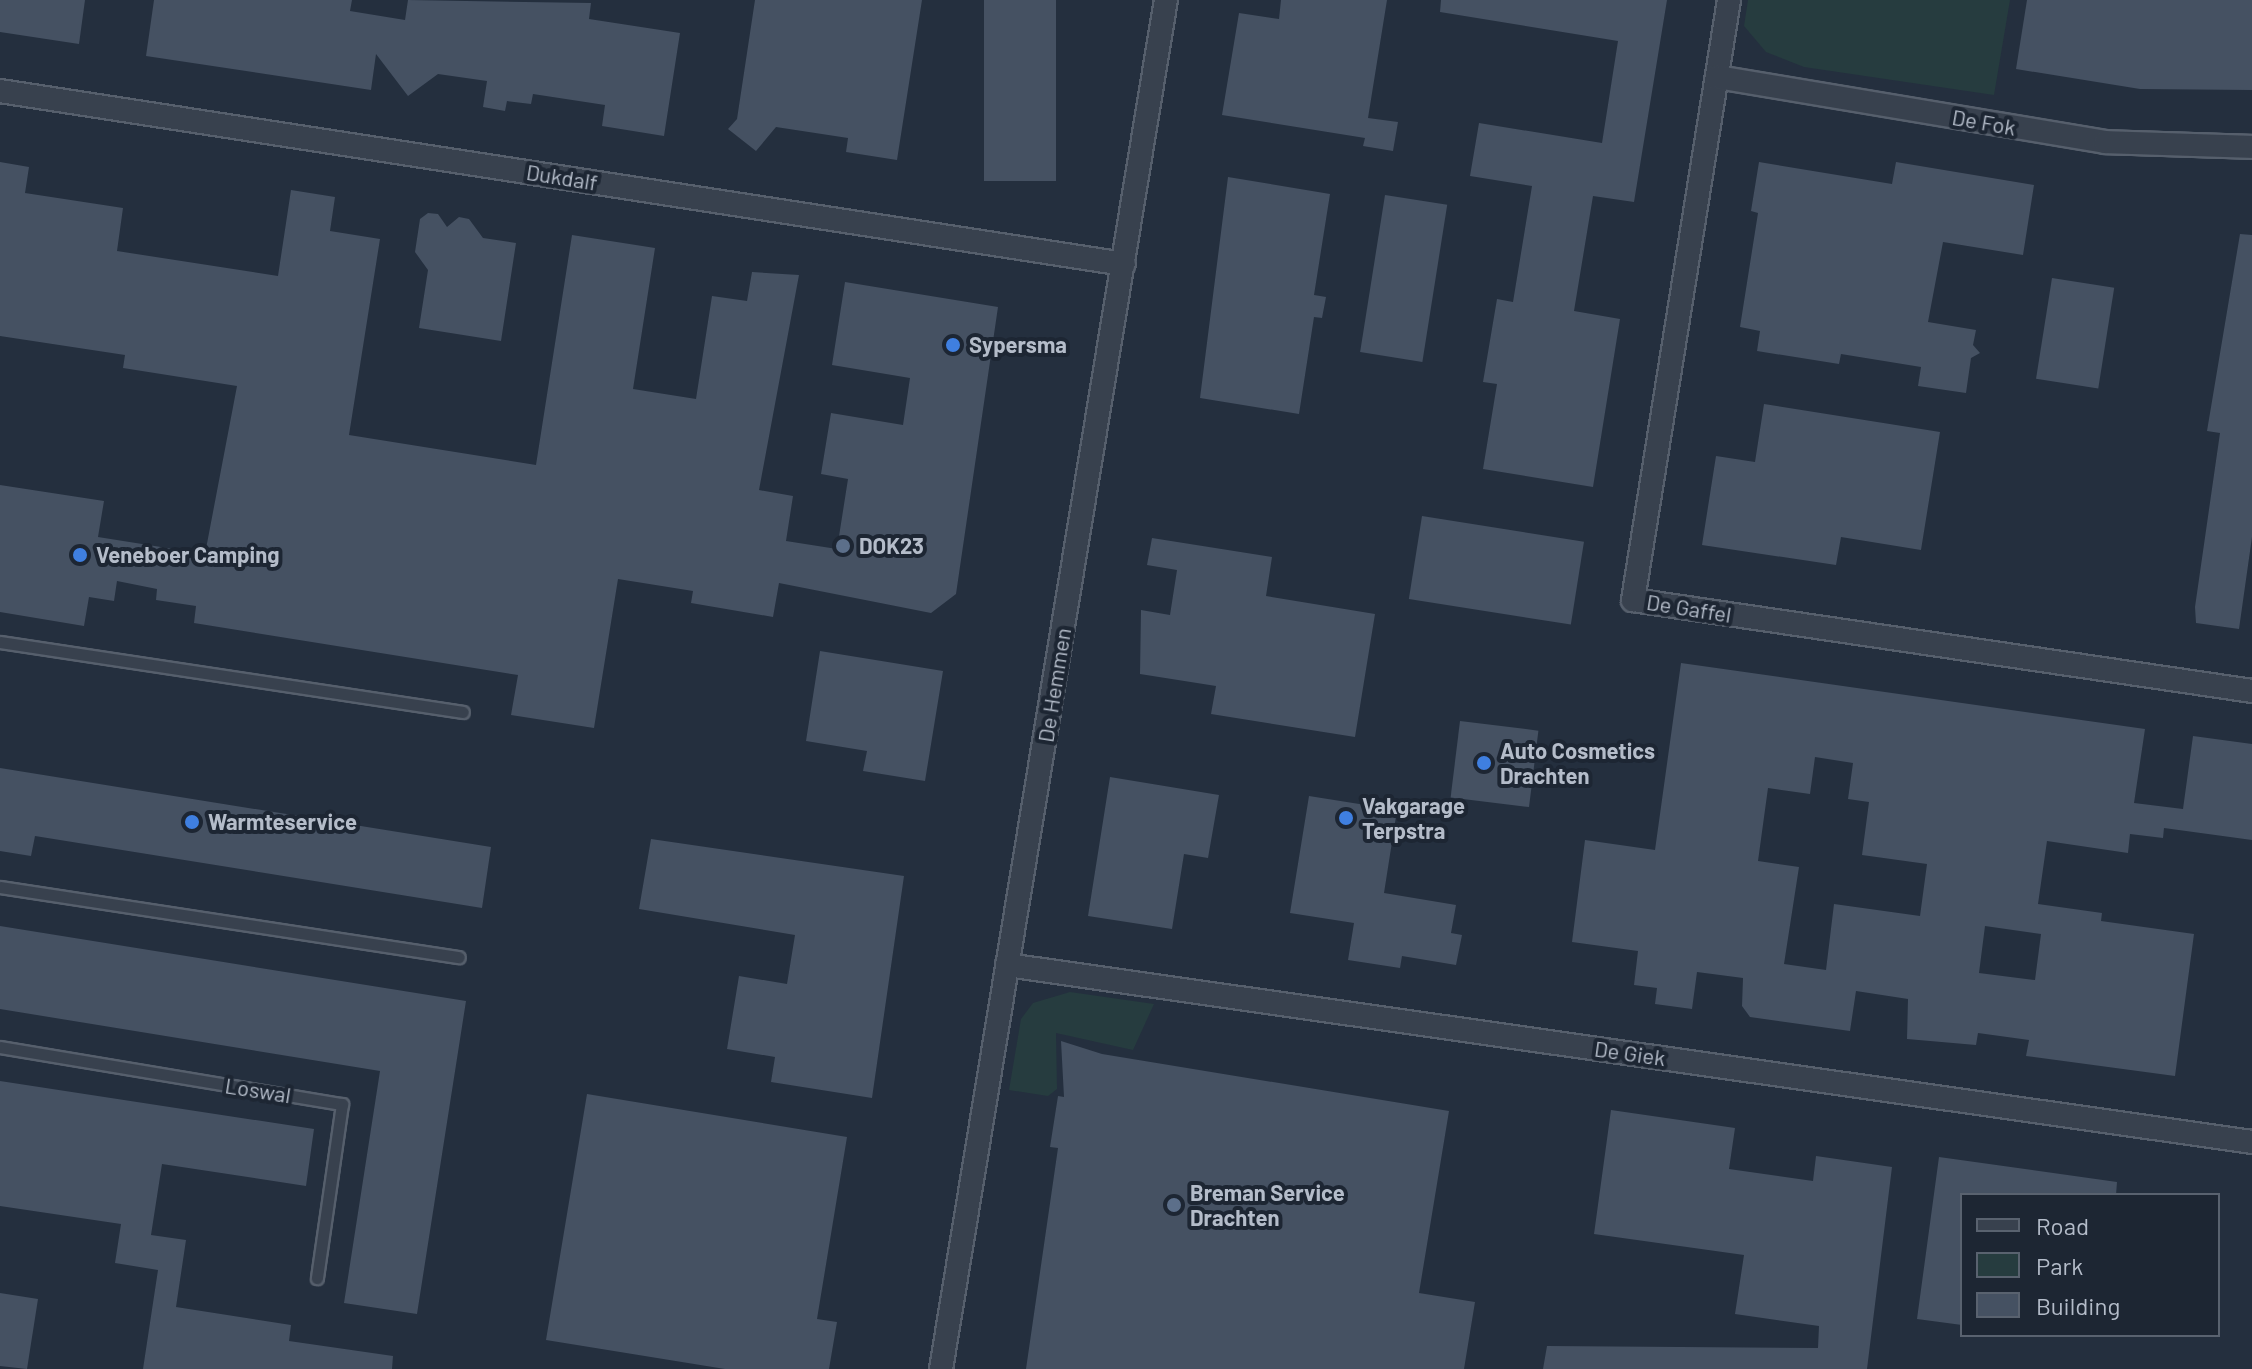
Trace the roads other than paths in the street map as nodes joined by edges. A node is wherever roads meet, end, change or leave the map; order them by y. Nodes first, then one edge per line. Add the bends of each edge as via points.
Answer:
1 (1166, 0) edge
2 (1729, 0) edge
3 (1717, 77) junction
4 (0, 91) edge
5 (2252, 147) edge
6 (1124, 264) junction
7 (0, 642) edge
8 (2252, 691) edge
9 (463, 712) dead end
10 (0, 887) edge
11 (459, 957) dead end
12 (1007, 965) junction
13 (0, 1047) edge
14 (2252, 1142) edge
15 (317, 1278) dead end
16 (941, 1369) edge

1 - 6 street, De Hemmen
2 - 3 street, De Gaffel
3 - 5 street, De Fok via 2105,142
3 - 8 street, De Gaffel via 1633,600
4 - 6 street, Dukdalf
6 - 12 street, De Hemmen
7 - 9 lane
10 - 11 lane
12 - 14 street, De Giek
12 - 16 street, De Hemmen
13 - 15 lane, Loswal via 342,1104

